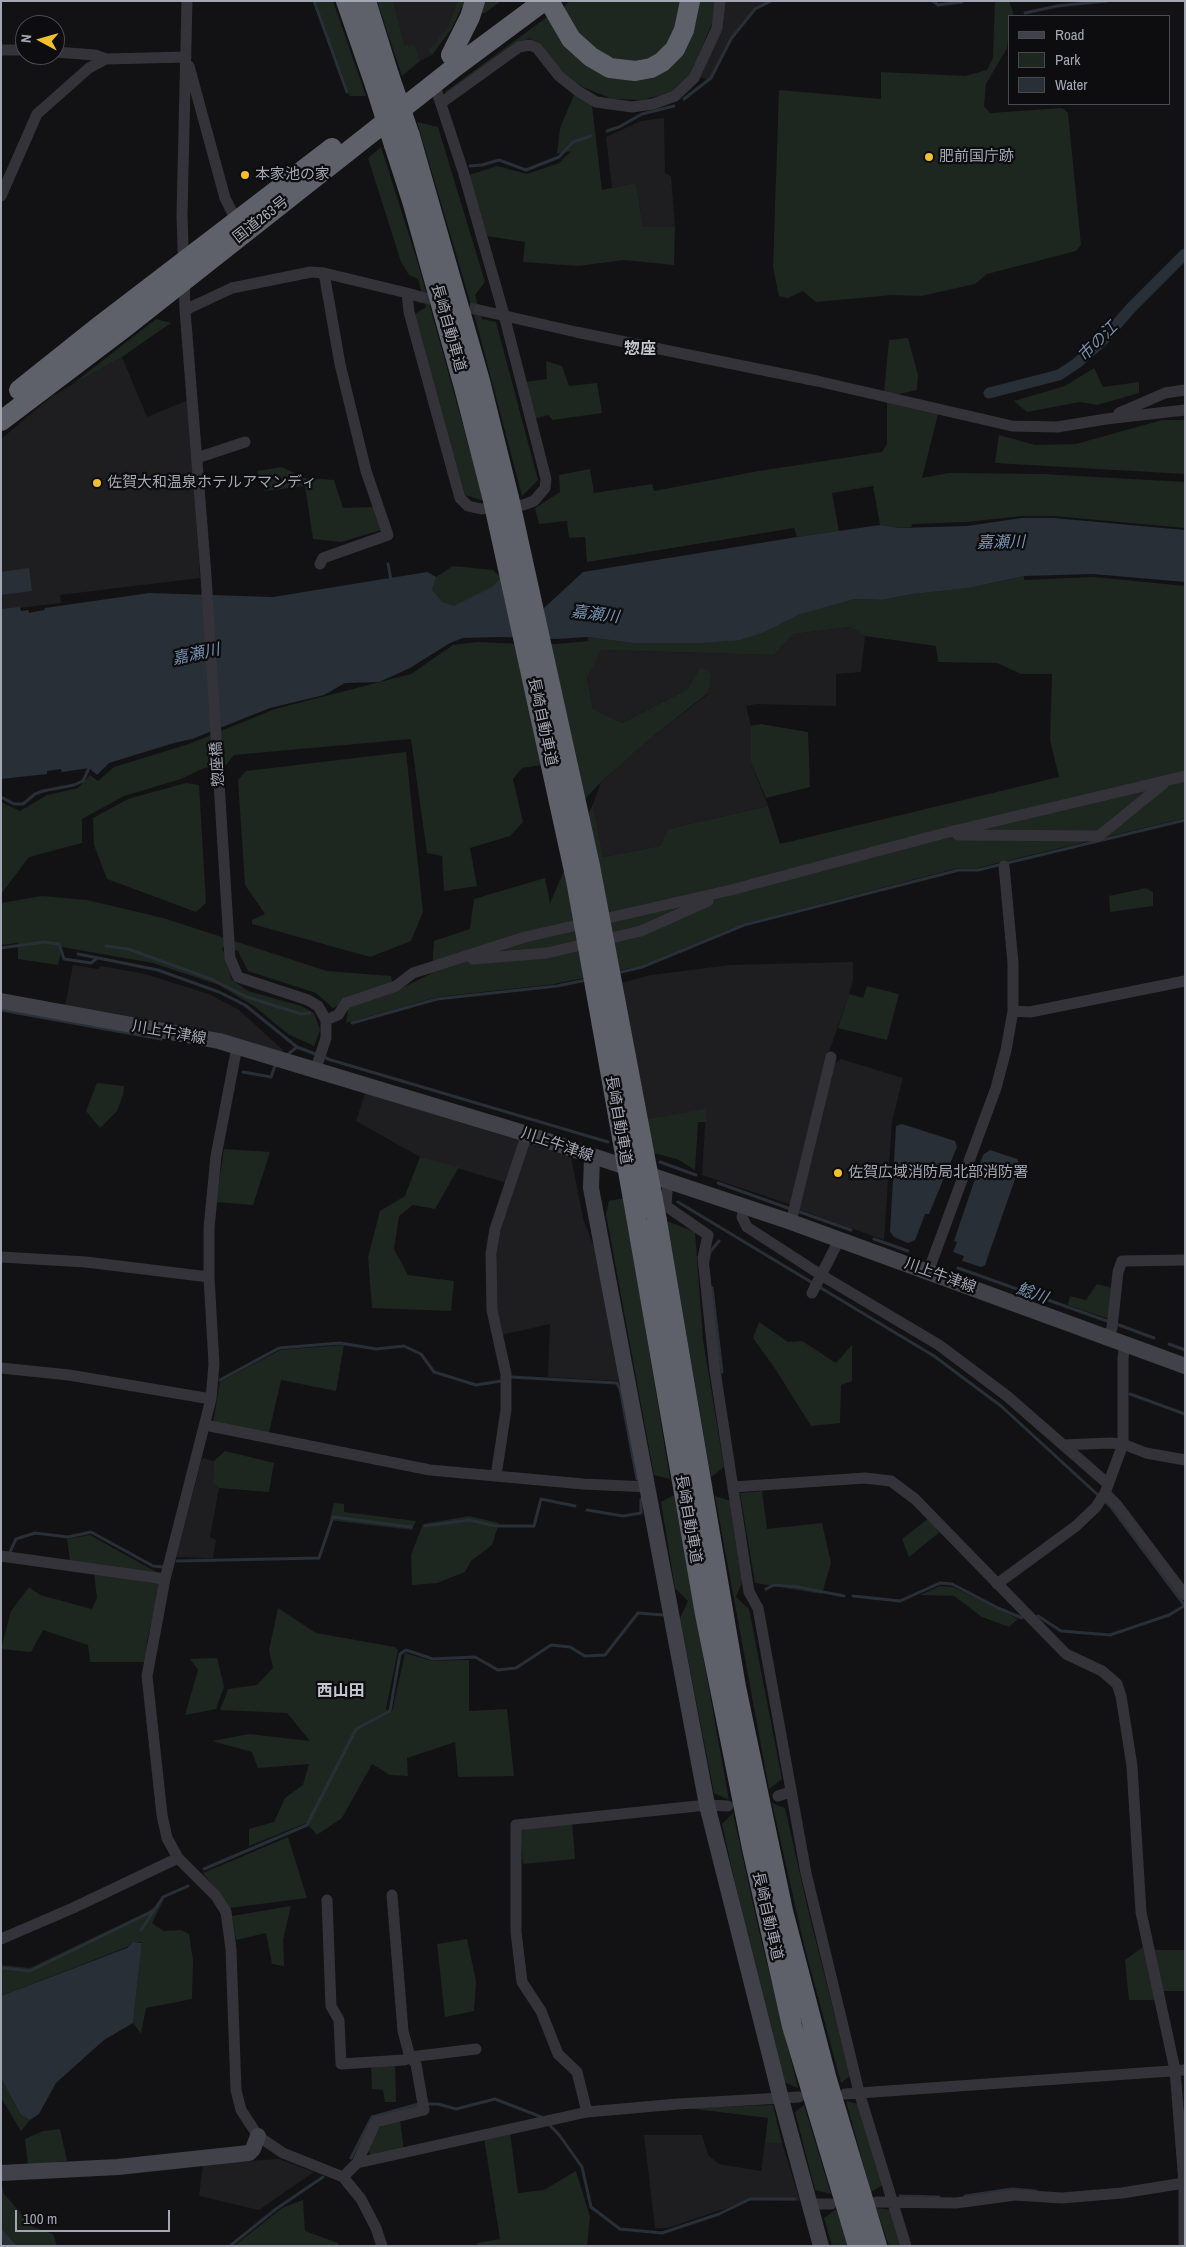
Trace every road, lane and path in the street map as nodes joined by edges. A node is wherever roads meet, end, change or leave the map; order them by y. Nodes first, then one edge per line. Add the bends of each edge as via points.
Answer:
1 (187, 1) edge
2 (346, 1) edge
3 (366, 1) edge
4 (475, 1) edge
5 (523, 1) edge
6 (690, 1) edge
7 (720, 1) edge
8 (550, 6) edge
9 (1, 50) edge
10 (15, 50) edge
11 (65, 53) edge
12 (451, 55) junction
13 (186, 57) junction
14 (106, 59) junction
15 (382, 80) junction
16 (434, 84) junction
17 (441, 103) junction
18 (1, 196) edge
19 (236, 220) junction
20 (185, 260) junction
21 (324, 274) junction
22 (184, 280) junction
23 (407, 292) junction
24 (421, 297) tunnel mouth
25 (185, 310) junction
26 (479, 310) tunnel mouth
27 (504, 315) junction
28 (1185, 390) edge
29 (1, 404) edge
30 (1185, 410) edge
31 (1106, 419) junction
32 (1, 421) edge
33 (245, 442) dead end
34 (197, 458) junction
35 (501, 499) junction
36 (320, 564) dead end
37 (1185, 776) edge
38 (1166, 781) junction
39 (941, 834) junction
40 (1004, 866) dead end
41 (731, 890) junction
42 (454, 960) junction
43 (1185, 982) edge
44 (1, 1001) edge
45 (1013, 1011) junction
46 (326, 1020) junction
47 (237, 1047) junction
48 (832, 1057) dead end
49 (316, 1067) junction
50 (527, 1134) junction
51 (592, 1157) junction
52 (668, 1180) junction
53 (744, 1206) junction
54 (791, 1222) junction
55 (839, 1240) junction
56 (1, 1257) edge
57 (1185, 1260) edge
58 (928, 1272) junction
59 (821, 1274) junction
60 (208, 1277) junction
61 (812, 1292) dead end
62 (1108, 1336) junction
63 (1125, 1343) junction
64 (1185, 1366) edge
65 (1, 1368) edge
66 (211, 1399) junction
67 (205, 1425) junction
68 (1123, 1444) junction
69 (1063, 1445) junction
70 (1185, 1460) edge
71 (496, 1476) junction
72 (648, 1487) junction
73 (733, 1487) junction
74 (1106, 1488) junction
75 (1, 1556) edge
76 (165, 1579) junction
77 (997, 1584) junction
78 (1185, 1595) edge
79 (790, 1792) junction
80 (778, 1796) dead end
81 (707, 1805) junction
82 (728, 1806) dead end
83 (178, 1858) junction
84 (392, 1895) dead end
85 (327, 1900) dead end
86 (1, 1939) edge
87 (476, 2049) dead end
88 (410, 2057) junction
89 (1180, 2070) edge
90 (859, 2092) junction
91 (845, 2094) dead end
92 (798, 2097) dead end
93 (781, 2099) junction
94 (587, 2112) junction
95 (258, 2136) junction
96 (357, 2163) junction
97 (1, 2173) edge
98 (343, 2177) junction
99 (1184, 2179) edge
100 (876, 2202) dead end
101 (893, 2202) junction
102 (810, 2204) junction
103 (831, 2204) dead end
104 (382, 2246) edge
105 (821, 2246) edge
106 (858, 2246) edge
107 (877, 2246) edge
108 (906, 2246) edge
109 (1184, 2246) edge

1 - 13 street, 惣座橋
2 - 15 highway, 長崎自動車道
3 - 15 highway, 長崎自動車道
4 - 12 highway
5 - 12 highway, 国道263号
6 - 8 highway via 684,30 675,49 662,62 635,71 610,68 591,57 571,39
7 - 17 street via 717,28 694,78 674,96 653,104 632,107 596,102 559,76 537,48 530,45 519,47
8 - 16 highway, 国道263号
9 - 10 street
11 - 14 street
12 - 19 highway, 国道263号
13 - 14 street
13 - 19 street via 225,198
13 - 20 street, 惣座橋 via 182,215
14 - 18 street via 89,68 37,114
15 - 35 highway, 長崎自動車道, bridge via 402,140 413,204 461,378
16 - 17 street
16 - 22 highway, 国道263号
17 - 27 street
19 - 20 highway, 国道263号
20 - 22 street, 惣座橋
20 - 29 highway, 国道263号
21 - 23 street
21 - 25 street via 311,272 232,288
21 - 36 street via 340,364 366,471 388,535 323,558
22 - 25 street, 惣座橋
22 - 32 highway, 国道263号
23 - 24 street
23 - 27 street via 409,312 460,498 468,506 481,510 523,505 534,501 545,488 546,479
25 - 34 street, 惣座橋
26 - 27 street
27 - 31 street via 1012,426 1057,428
28 - 31 street via 1165,393
30 - 31 street
33 - 34 street
34 - 46 street, 惣座橋 via 232,964 238,977 308,1000 318,1006
35 - 106 highway, 長崎自動車道, bridge via 576,880 705,1614 752,1848 792,2026
35 - 107 highway, 長崎自動車道, bridge via 590,866 657,1221 736,1687 781,1902 827,2080
37 - 38 street
38 - 39 street
38 - 39 street via 1099,836
39 - 41 street
40 - 45 street via 1013,963
41 - 42 street via 525,937
41 - 42 street via 641,931 547,953
42 - 46 street via 413,973 396,986 346,1003 338,1015
43 - 45 street via 1030,1012
44 - 47 street, 川上牛津線
45 - 58 street via 996,1088
46 - 49 street via 326,1038
47 - 49 street, 川上牛津線
47 - 60 street via 216,1156 208,1228
48 - 54 street
49 - 50 street, 川上牛津線
50 - 51 street, 川上牛津線
50 - 71 street via 495,1229 491,1253 492,1310 506,1383 506,1410
51 - 52 street, 川上牛津線
51 - 72 street via 591,1188
52 - 53 street, 川上牛津線
52 - 73 street via 666,1206 708,1235 703,1258 715,1371
53 - 54 street, 川上牛津線
53 - 59 street via 742,1217 747,1227
54 - 55 street, 川上牛津線
55 - 58 street, 川上牛津線
55 - 59 street
56 - 60 street via 86,1262
57 - 62 street via 1122,1262
58 - 62 street, 川上牛津線
59 - 61 street
59 - 69 street via 939,1345 1007,1396
60 - 66 street via 214,1364
62 - 63 street, 川上牛津線
63 - 64 street, 川上牛津線
63 - 68 street via 1122,1358
65 - 66 street via 69,1375
66 - 67 street
67 - 71 street via 430,1470
67 - 76 street
68 - 69 street
68 - 70 street via 1146,1453
68 - 74 street
69 - 74 street
71 - 72 street
72 - 81 street
73 - 77 street via 865,1478 891,1482 915,1499
73 - 79 street via 749,1592 758,1608
74 - 77 street via 1096,1507 1076,1526
74 - 78 street
75 - 76 street
76 - 83 street via 149,1657 148,1696 162,1815 167,1838
77 - 89 street via 1066,1654 1102,1671 1117,1684 1132,1766 1141,1912
79 - 80 street
79 - 90 street via 806,1873
81 - 82 street
81 - 93 street
81 - 94 street via 516,1825 516,1932 522,1982 541,2011 558,2054 577,2072
83 - 86 street
83 - 95 street via 216,1896 226,1912 231,1949 236,2090 241,2110
84 - 88 street via 404,2030
85 - 88 street via 331,2006 339,2020 341,2064
87 - 88 street
88 - 96 street via 416,2064 423,2105 376,2122
89 - 90 street
89 - 99 street
90 - 91 street
90 - 101 street
92 - 93 street
93 - 94 street
93 - 102 street
94 - 96 street
95 - 97 street via 249,2153 118,2167
95 - 98 street via 283,2152
96 - 98 street
98 - 104 street via 361,2199
99 - 101 street via 1122,2193 1062,2198 1015,2195 956,2203
99 - 109 street
100 - 101 street
101 - 108 street
102 - 103 street
102 - 105 street

